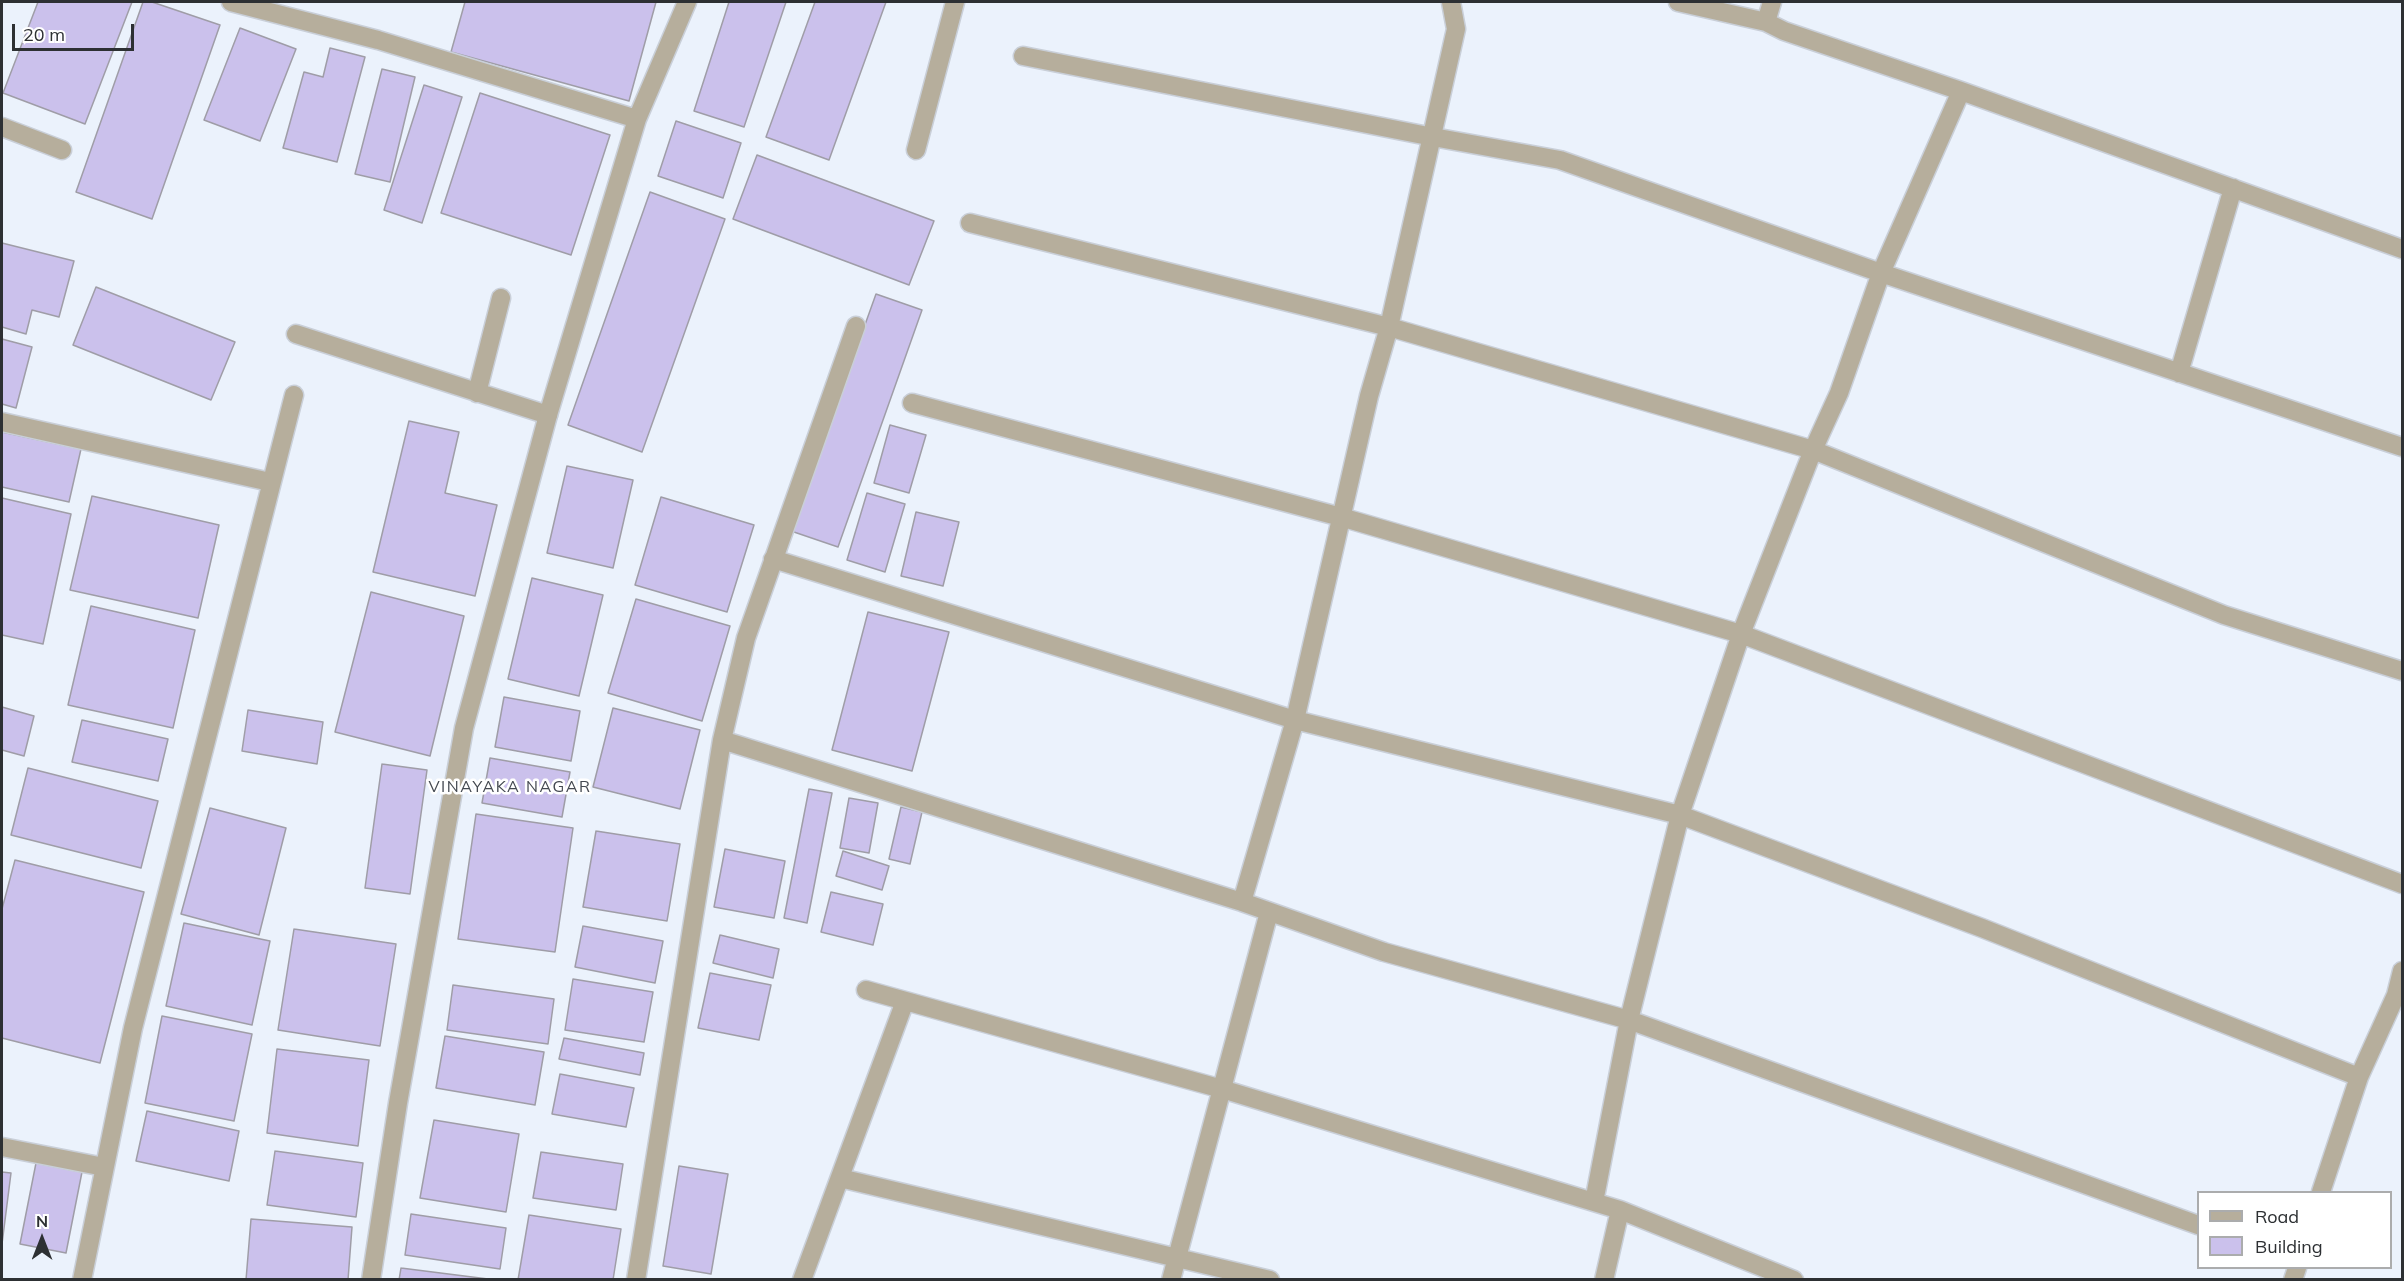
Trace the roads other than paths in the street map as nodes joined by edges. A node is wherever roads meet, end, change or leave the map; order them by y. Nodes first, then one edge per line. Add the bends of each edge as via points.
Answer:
1 (231, 2) edge
2 (687, 2) edge
3 (956, 2) edge
4 (1451, 2) edge
5 (1677, 2) edge
6 (1772, 2) edge
7 (1766, 22) junction
8 (1023, 56) dead end
9 (1961, 91) junction
10 (637, 119) junction
11 (2, 127) edge
12 (1433, 137) junction
13 (62, 150) dead end
14 (916, 150) dead end
15 (2233, 188) junction
16 (970, 223) dead end
17 (2403, 249) edge
18 (1881, 273) junction
19 (501, 298) dead end
20 (856, 326) dead end
21 (1389, 327) junction
22 (296, 334) dead end
23 (2180, 373) junction
24 (477, 393) junction
25 (294, 395) dead end
26 (912, 403) dead end
27 (548, 415) junction
28 (2, 422) edge
29 (2403, 447) edge
30 (1813, 450) junction
31 (270, 482) junction
32 (1341, 517) junction
33 (773, 559) junction
34 (1741, 634) junction
35 (2403, 671) edge
36 (1295, 720) junction
37 (722, 740) junction
38 (1680, 815) junction
39 (2403, 884) edge
40 (1242, 902) junction
41 (1269, 912) junction
42 (2403, 971) edge
43 (866, 990) dead end
44 (2399, 996) edge
45 (905, 1001) junction
46 (1629, 1020) junction
47 (2359, 1077) junction
48 (1222, 1089) junction
49 (2, 1147) edge
50 (105, 1167) junction
51 (840, 1178) junction
52 (2321, 1191) edge
53 (1594, 1202) junction
54 (1620, 1210) junction
55 (2197, 1224) edge
56 (1178, 1257) junction
57 (82, 1280) edge
58 (371, 1280) edge
59 (636, 1280) edge
60 (802, 1280) edge
61 (1171, 1280) edge
62 (1270, 1280) edge
63 (1604, 1280) edge
64 (1794, 1280) edge

1 - 10 street via 378,40
2 - 10 street
3 - 14 street
4 - 12 street via 1456,29
5 - 7 street
6 - 7 street
7 - 9 street
8 - 12 street
9 - 15 street
9 - 18 street
10 - 27 street
11 - 13 street
12 - 18 street via 1560,160
12 - 21 street
15 - 17 street
15 - 23 street
16 - 21 street
18 - 23 street
18 - 30 street via 1839,393
19 - 24 street
20 - 33 street
21 - 30 street
21 - 32 street
22 - 24 street
23 - 29 street
24 - 27 street
25 - 31 street
26 - 32 street
27 - 58 street via 464,728
28 - 31 street
30 - 34 street
30 - 35 street via 2224,615
31 - 50 street via 133,1028
32 - 34 street
32 - 36 street
33 - 36 street
33 - 37 street via 746,639
34 - 38 street
34 - 39 street
36 - 38 street
36 - 40 street
37 - 40 street
37 - 59 street
38 - 46 street
38 - 47 street via 1982,928
40 - 41 street
41 - 46 street via 1384,952
41 - 48 street
42 - 44 street
43 - 45 street
44 - 47 street
45 - 48 street
45 - 51 street
46 - 53 street
46 - 55 street
47 - 52 street
48 - 53 street
48 - 56 street
49 - 50 street
50 - 57 street
51 - 56 street
51 - 60 street
53 - 54 street
54 - 63 street
54 - 64 street
56 - 61 street
56 - 62 street

